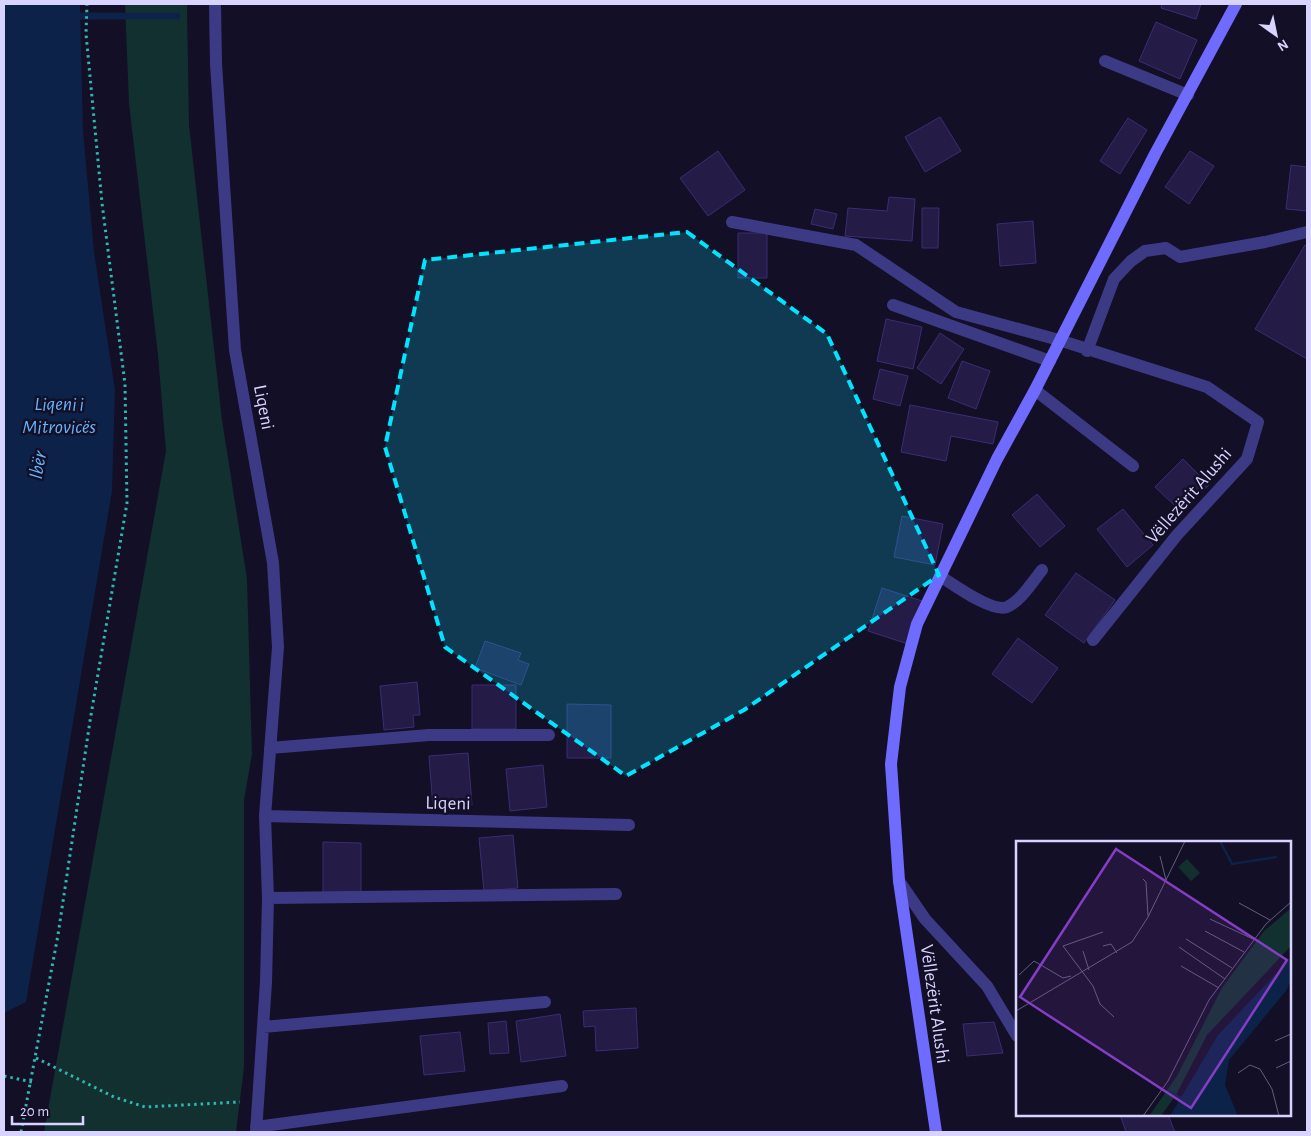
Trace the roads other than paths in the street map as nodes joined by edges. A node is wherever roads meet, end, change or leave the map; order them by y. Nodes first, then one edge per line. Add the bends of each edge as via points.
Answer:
1 (215, 4) edge
2 (1236, 4) edge
3 (1105, 61) dead end
4 (1188, 95) junction
5 (732, 222) dead end
6 (1307, 232) edge
7 (893, 305) dead end
8 (1059, 340) junction
9 (1087, 351) junction
10 (1050, 361) junction
11 (1035, 390) junction
12 (1133, 466) dead end
13 (1042, 570) dead end
14 (940, 576) junction
15 (1093, 640) dead end
16 (549, 735) dead end
17 (270, 748) junction
18 (265, 816) junction
19 (629, 825) dead end
20 (899, 880) junction
21 (616, 894) dead end
22 (268, 898) junction
23 (545, 1002) dead end
24 (263, 1027) junction
25 (1016, 1034) edge
26 (562, 1086) dead end
27 (256, 1130) edge
28 (936, 1132) edge

1 - 17 street, Liqeni via 235,350 273,563 278,647
2 - 4 main road, Vëllezërit Alushi
3 - 4 street
4 - 8 main road, Vëllezërit Alushi
5 - 8 street, Vëllezërit Alushi via 856,245 956,312
6 - 9 street via 1180,256 1166,248 1145,251 1114,279
7 - 10 street
8 - 9 street, Vëllezërit Alushi
8 - 10 main road, Vëllezërit Alushi
9 - 15 street, Vëllezërit Alushi via 1207,386 1258,422 1247,460 1177,535
10 - 11 main road, Vëllezërit Alushi
11 - 12 street
11 - 14 main road, Vëllezërit Alushi via 996,459
13 - 14 street via 1007,607 995,608
14 - 20 main road, Vëllezërit Alushi via 917,624 900,687 891,764
16 - 17 street via 429,735
17 - 18 street, Liqeni
18 - 19 street, Liqeni
18 - 22 street, Liqeni
20 - 25 street, Vëllezërit Alushi via 925,919 987,986
20 - 28 main road, Vëllezërit Alushi
21 - 22 street
22 - 24 street, Liqeni
23 - 24 street
24 - 27 street, Liqeni
26 - 27 street, Liqeni

